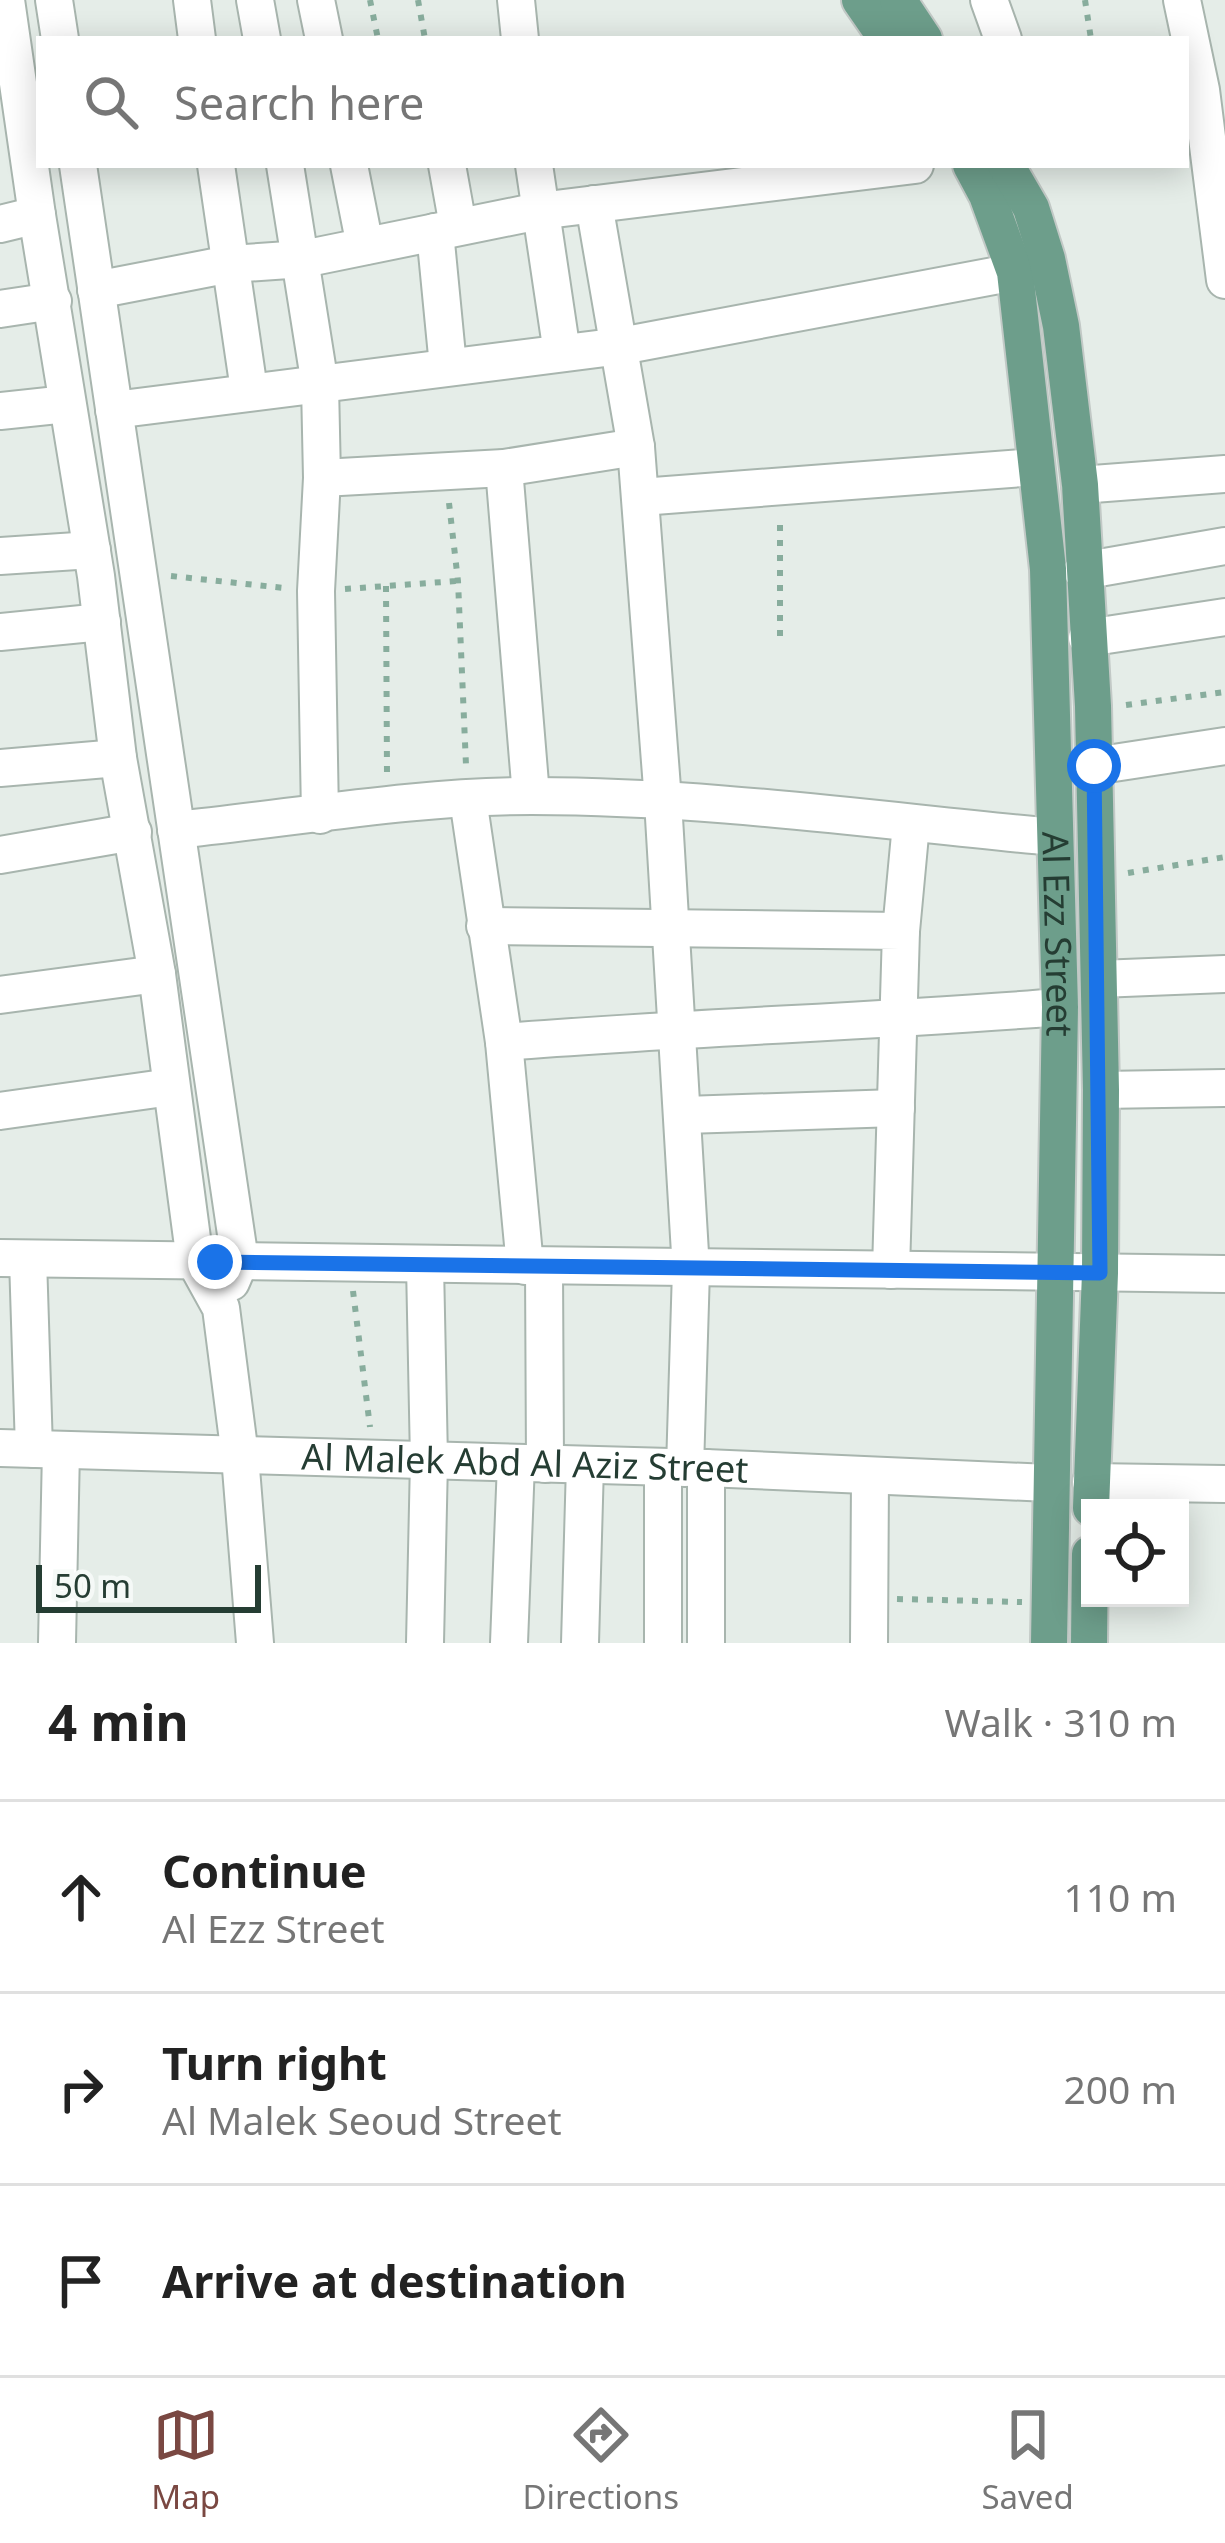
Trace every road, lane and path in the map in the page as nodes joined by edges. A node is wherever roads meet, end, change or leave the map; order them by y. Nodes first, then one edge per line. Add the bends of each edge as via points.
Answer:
1 (6, 0) edge
2 (54, 0) edge
3 (192, 0) edge
4 (255, 0) edge
5 (316, 0) edge
6 (370, 0) edge
7 (418, 0) edge
8 (516, 0) edge
9 (860, 0) edge
10 (898, 0) edge
11 (989, 0) edge
12 (1085, 0) edge
13 (1182, 0) edge
14 (60, 36) edge
15 (197, 36) edge
16 (261, 36) edge
17 (323, 36) edge
18 (377, 36) edge
19 (424, 36) edge
20 (520, 36) edge
21 (885, 36) edge
22 (922, 36) edge
23 (1003, 36) edge
24 (1091, 36) edge
25 (8, 61) edge
26 (1204, 90) edge
27 (78, 168) edge
28 (216, 168) edge
29 (287, 168) edge
30 (350, 168) edge
31 (447, 168) edge
32 (534, 168) edge
33 (890, 168) edge
34 (973, 168) edge
35 (1008, 168) edge
36 (594, 204) junction
37 (539, 211) junction
38 (37, 215) junction
39 (1222, 216) edge
40 (0, 224) edge
41 (446, 229) junction
42 (365, 246) junction
43 (303, 259) junction
44 (230, 264) junction
45 (1016, 272) junction
46 (1225, 280) edge
47 (96, 290) junction
48 (53, 301) junction
49 (0, 310) edge
50 (621, 346) junction
51 (562, 353) junction
52 (448, 367) junction
53 (320, 385) junction
54 (250, 390) junction
55 (67, 404) junction
56 (114, 410) junction
57 (0, 411) edge
58 (636, 447) junction
59 (1036, 467) junction
60 (504, 468) junction
61 (446, 473) junction
62 (1225, 474) edge
63 (322, 478) junction
64 (780, 485) junction
65 (1080, 485) junction
66 (641, 496) junction
67 (1225, 546) edge
68 (92, 550) junction
69 (0, 556) edge
70 (1082, 571) junction
71 (138, 573) junction
72 (458, 581) junction
73 (316, 591) junction
74 (1225, 616) edge
75 (101, 622) junction
76 (0, 632) edge
77 (780, 636) dead end
78 (1087, 638) junction
79 (1225, 692) edge
80 (1160, 703) dead end
81 (1225, 746) edge
82 (118, 758) junction
83 (1094, 766) junction
84 (0, 768) edge
85 (531, 796) junction
86 (468, 799) junction
87 (663, 801) junction
88 (387, 806) junction
89 (320, 815) junction
90 (911, 824) junction
91 (176, 830) junction
92 (133, 832) junction
93 (1053, 837) junction
94 (0, 855) edge
95 (1225, 856) edge
96 (1097, 878) junction
97 (485, 926) junction
98 (670, 928) junction
99 (901, 931) junction
100 (157, 974) junction
101 (1225, 974) edge
102 (1099, 979) junction
103 (0, 994) edge
104 (1060, 1007) junction
105 (899, 1020) junction
106 (677, 1028) junction
107 (503, 1042) junction
108 (171, 1087) junction
109 (1225, 1088) edge
110 (1101, 1090) junction
111 (896, 1108) junction
112 (0, 1112) edge
113 (685, 1115) junction
114 (14, 1258) edge
115 (240, 1261) junction
116 (195, 1262) junction
117 (349, 1264) junction
118 (425, 1265) junction
119 (534, 1266) junction
120 (691, 1270) junction
121 (890, 1270) junction
122 (1053, 1273) junction
123 (1100, 1273) junction
124 (1225, 1274) edge
125 (221, 1308) junction
126 (31, 1449) edge
127 (240, 1456) junction
128 (375, 1459) junction
129 (429, 1460) junction
130 (530, 1464) junction
131 (585, 1465) junction
132 (685, 1468) junction
133 (870, 1477) junction
134 (1049, 1483) junction
135 (1225, 1484) edge
136 (1091, 1495) edge
137 (869, 1599) junction
138 (1051, 1602) junction
139 (1089, 1607) edge
140 (57, 1643) edge
141 (255, 1643) edge
142 (425, 1643) edge
143 (509, 1643) edge
144 (580, 1643) edge
145 (663, 1643) edge
146 (706, 1643) edge
147 (869, 1643) edge
148 (1048, 1643) edge
149 (1089, 1643) edge

1 - 25 street
2 - 14 street
3 - 15 street
4 - 16 street
5 - 17 street
6 - 18 path
7 - 19 path
8 - 20 street
9 - 21 main road
10 - 22 main road
11 - 23 street
12 - 24 path
13 - 26 street
25 - 38 street
26 - 39 street
27 - 47 street
28 - 44 street
29 - 43 street
30 - 42 street
31 - 41 street
32 - 37 street
33 - 36 street
34 - 45 main road, Al Ezz Street
35 - 65 main road, Al Ezz Street via 1048,259
36 - 37 street
36 - 50 street
37 - 41 street
37 - 51 street
38 - 40 street
38 - 48 street
39 - 46 street
41 - 42 street
41 - 52 street
42 - 43 street
43 - 44 street
43 - 53 street
44 - 47 street
44 - 54 street
45 - 50 street
45 - 59 main road, Al Ezz Street
47 - 56 street
48 - 49 street
48 - 55 street
50 - 51 street
50 - 58 street
51 - 52 street
52 - 53 street
53 - 54 street
53 - 63 street
54 - 56 street
55 - 57 street
55 - 68 street
56 - 71 street
58 - 60 street
58 - 66 street
59 - 64 street
59 - 93 main road, Al Ezz Street via 1048,569
60 - 61 street
60 - 85 street
61 - 63 street
61 - 72 path
62 - 65 street
63 - 73 street
64 - 66 street
64 - 77 path
65 - 70 main road, Al Ezz Street
66 - 87 street
67 - 70 street
68 - 69 street
68 - 75 street
70 - 78 main road, Al Ezz Street
71 - 73 path
71 - 91 street
72 - 86 path
72 - 88 path via 386,586
73 - 89 street
74 - 78 street
75 - 76 street
75 - 82 street
78 - 83 main road, Al Ezz Street
79 - 80 path
81 - 83 street
82 - 84 street
82 - 92 street
83 - 96 main road, Al Ezz Street
85 - 86 street
85 - 87 street
86 - 88 street
86 - 97 street
87 - 90 street
87 - 98 street
88 - 89 street
89 - 91 street
90 - 93 street
90 - 99 street
91 - 115 street
92 - 94 street
92 - 100 street
93 - 104 main road, Al Ezz Street
95 - 96 path
96 - 102 main road, Al Ezz Street
97 - 98 street
97 - 107 street
98 - 99 street
98 - 106 street
99 - 105 street
100 - 103 street
100 - 108 street
101 - 102 street
102 - 110 main road, Al Ezz Street
104 - 105 street
104 - 122 main road, Al Ezz Street
105 - 106 street
105 - 111 street
106 - 107 street
106 - 113 street
107 - 119 street
108 - 112 street
108 - 116 street
109 - 110 street
110 - 123 main road, Al Ezz Street
111 - 113 street
111 - 121 street
113 - 120 street
114 - 116 street
114 - 126 street
115 - 116 street
115 - 117 street
115 - 125 street
116 - 125 street
117 - 118 street
117 - 128 path
118 - 119 street
118 - 129 street
119 - 120 street
119 - 130 street
120 - 121 street
120 - 132 street
121 - 122 street
122 - 123 street
122 - 134 main road, Al Ezz Street
123 - 124 street
123 - 136 main road, Al Ezz Street
125 - 127 street
126 - 127 street, Al Malek Abd Al Aziz Street
126 - 140 street
127 - 128 street, Al Malek Abd Al Aziz Street
127 - 141 street
128 - 129 street, Al Malek Abd Al Aziz Street
129 - 130 street, Al Malek Abd Al Aziz Street
129 - 142 street
130 - 131 street, Al Malek Abd Al Aziz Street
130 - 143 street
131 - 132 street, Al Malek Abd Al Aziz Street
131 - 144 street
132 - 133 street, Al Malek Abd Al Aziz Street
132 - 145 street
132 - 146 street
133 - 134 street, Al Malek Abd Al Aziz Street
133 - 137 street
134 - 138 main road, Al Ezz Street
135 - 136 street
137 - 138 path
137 - 147 street
138 - 148 main road, Al Ezz Street
139 - 149 main road

